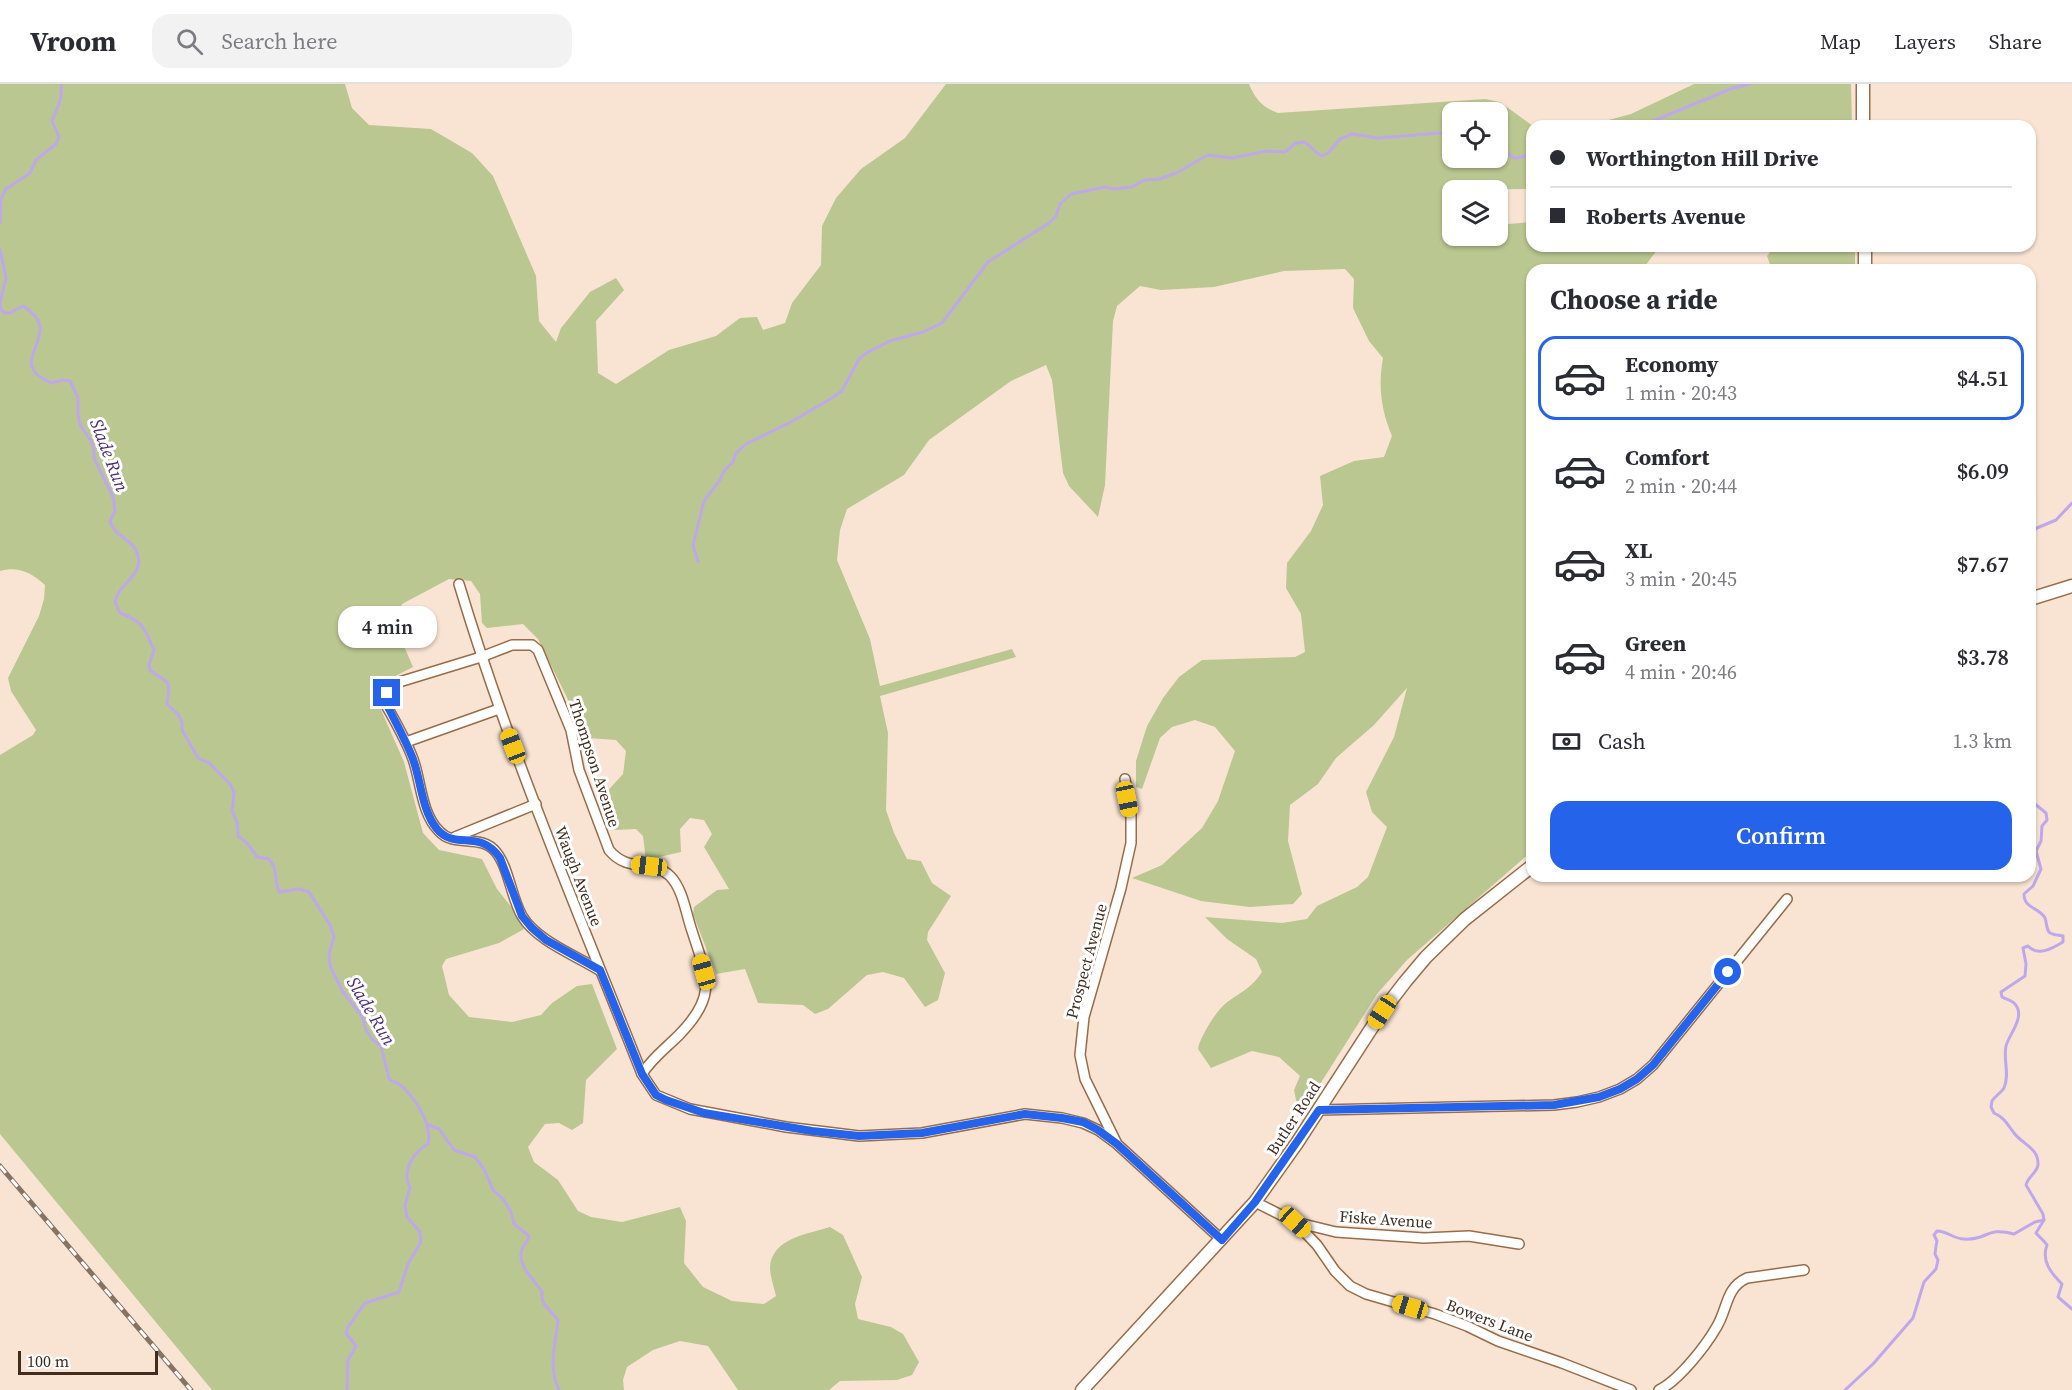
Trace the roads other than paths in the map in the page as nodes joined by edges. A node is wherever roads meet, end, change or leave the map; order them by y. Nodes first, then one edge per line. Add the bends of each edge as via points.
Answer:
1 (1863, 84) edge
2 (1863, 120) edge
3 (459, 584) dead end
4 (2072, 586) edge
5 (2036, 597) edge
6 (481, 657) junction
7 (499, 709) junction
8 (406, 742) junction
9 (1125, 779) dead end
10 (536, 804) junction
11 (452, 839) junction
12 (1526, 871) edge
13 (1787, 899) dead end
14 (600, 970) junction
15 (642, 1074) junction
16 (1319, 1110) junction
17 (1117, 1144) junction
18 (1255, 1202) junction
19 (1295, 1222) junction
20 (1222, 1240) junction
21 (1519, 1244) dead end
22 (1804, 1270) dead end
23 (1082, 1390) edge
24 (1631, 1390) edge
25 (1659, 1390) edge

1 - 2 main road
3 - 6 street, Waugh Avenue
4 - 5 main road
6 - 7 street, Waugh Avenue
6 - 8 street via 389,688 385,699
6 - 15 street, Thompson Avenue via 512,645 532,645 542,658 571,730 579,770 609,850 625,864 658,869 675,882 704,972 706,992 679,1035 648,1063
7 - 8 street
7 - 10 street, Waugh Avenue
8 - 11 street via 431,821 443,836
9 - 17 street, Prospect Avenue via 1131,843 1084,1017 1080,1056 1084,1079
10 - 11 street
10 - 14 street, Waugh Avenue
11 - 14 street via 483,842 495,851 522,916 532,928
12 - 16 main road, Butler Road via 1465,919 1426,957 1382,1012
13 - 16 street via 1653,1065 1620,1089 1554,1105
14 - 15 street, Waugh Avenue
15 - 17 street, Waugh Avenue via 656,1095 676,1105 786,1127 882,1136 1041,1114 1083,1122
16 - 18 main road, Butler Road
17 - 20 street
18 - 19 street, Fiske Avenue
18 - 20 main road, Butler Road
19 - 21 street, Fiske Avenue via 1336,1232 1424,1238 1469,1236
19 - 24 street, Bowers Lane via 1350,1286 1435,1314
20 - 23 main road, Butler Road
22 - 25 street via 1738,1281 1716,1329 1703,1347

